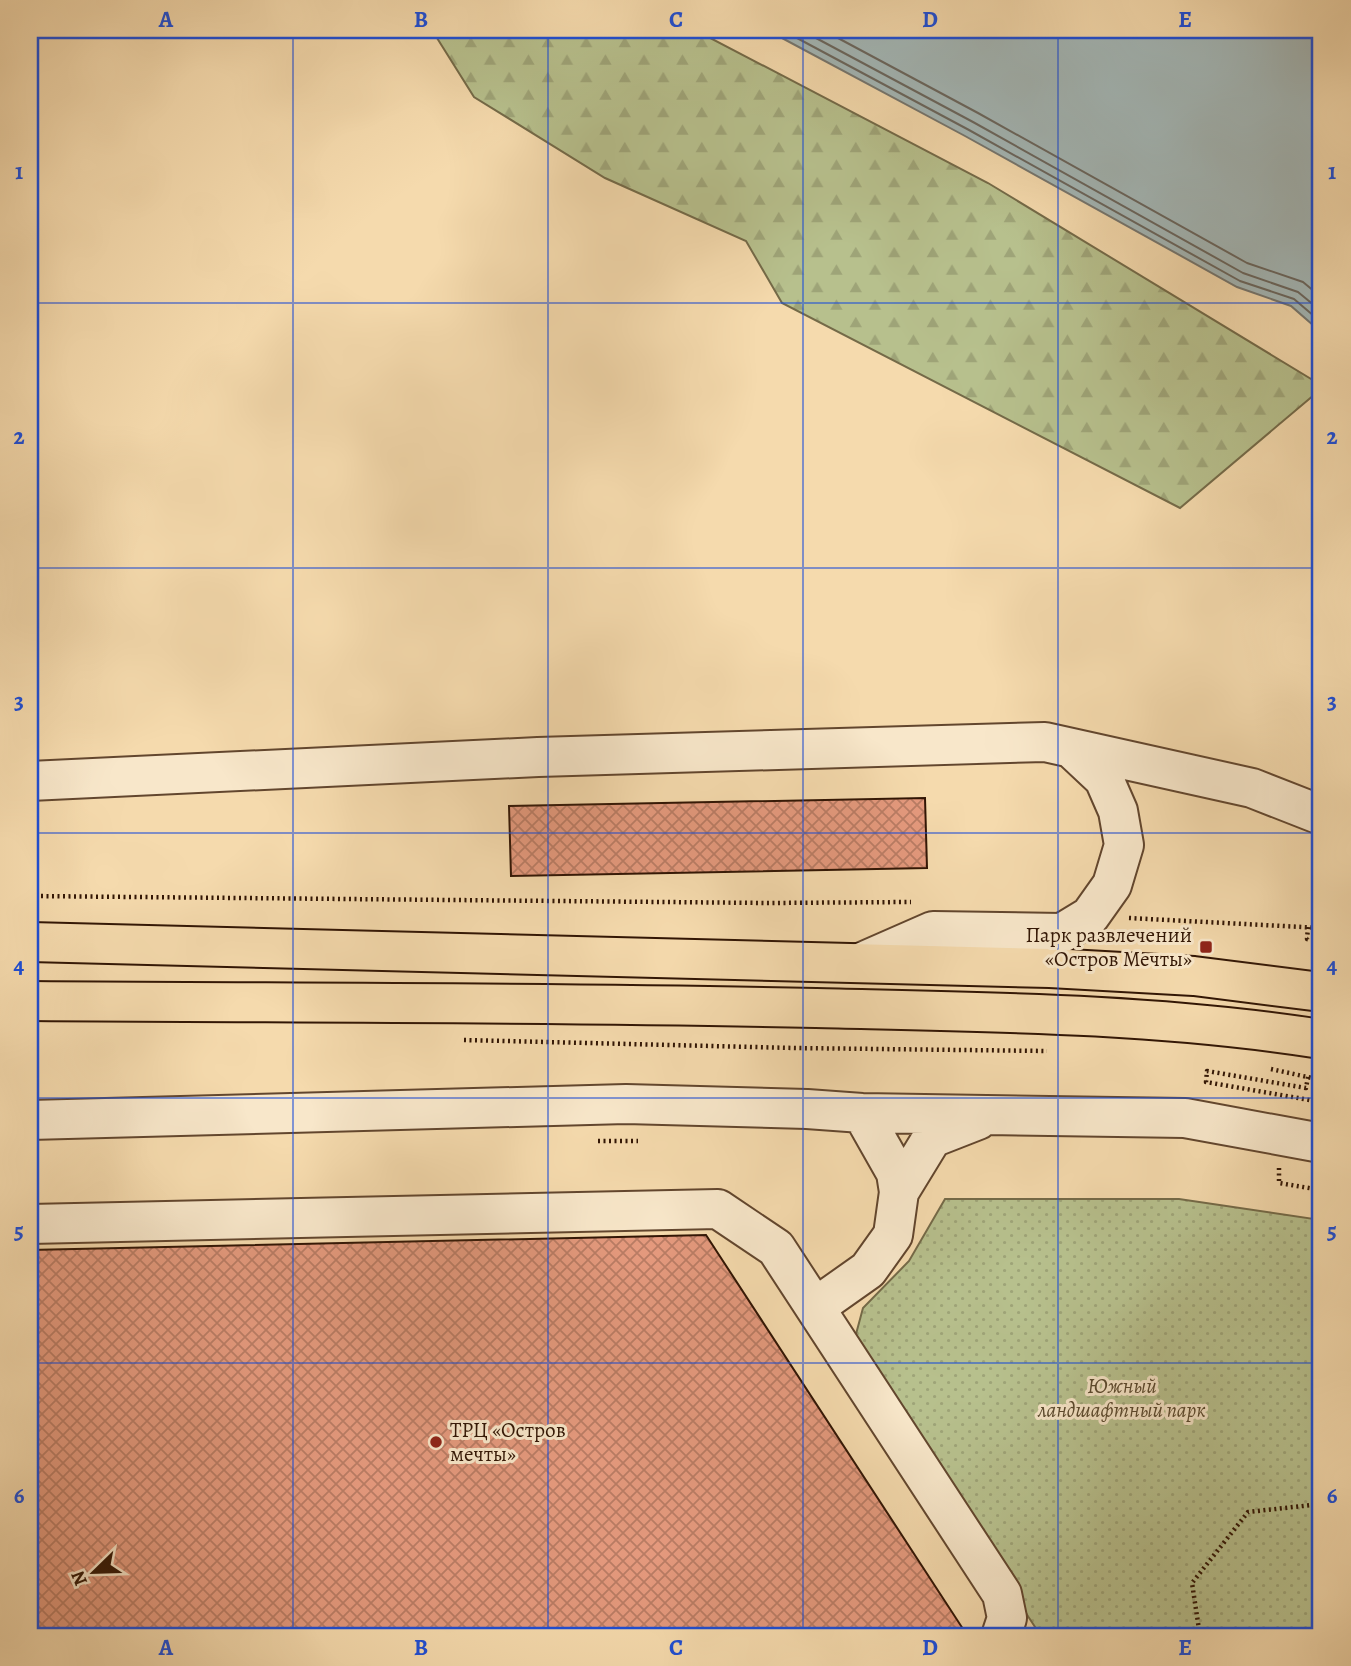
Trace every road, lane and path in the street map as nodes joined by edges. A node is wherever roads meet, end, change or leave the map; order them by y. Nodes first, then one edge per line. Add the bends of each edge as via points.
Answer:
1 (1071, 748) junction
2 (30, 781) edge
3 (1321, 815) edge
4 (30, 896) edge
5 (918, 902) dead end
6 (1122, 918) dead end
7 (1308, 927) junction
8 (1321, 928) edge
9 (30, 942) edge
10 (1321, 942) edge
11 (860, 963) junction
12 (1321, 992) edge
13 (30, 1001) edge
14 (1321, 1039) edge
15 (460, 1040) dead end
16 (1055, 1051) dead end
17 (1308, 1077) dead end
18 (1321, 1102) edge
19 (862, 1113) junction
20 (990, 1115) junction
21 (30, 1120) edge
22 (1321, 1143) edge
23 (1290, 1170) dead end
24 (1321, 1189) edge
25 (899, 1192) junction
26 (30, 1224) edge
27 (817, 1306) junction
28 (1321, 1504) edge
29 (1001, 1636) edge
30 (1200, 1636) edge

1 - 2 street via 1045,742 566,757
1 - 3 street via 1252,788
1 - 11 street via 1104,779 1118,811 1124,845 1112,885 1090,916 1062,933 933,931
4 - 5 path
6 - 7 path
7 - 8 path
7 - 10 path via 1307,939
9 - 11 main road
11 - 12 main road via 1122,971
13 - 14 main road via 1046,1013 1188,1021
15 - 16 path
17 - 18 path via 1306,1088 1208,1071 1206,1082
19 - 20 street
19 - 21 street via 626,1104
19 - 25 street via 896,1174
20 - 22 street via 1185,1118
20 - 25 street via 932,1138
23 - 24 path via 1279,1168 1279,1183
25 - 27 street via 893,1235 869,1270
26 - 27 street via 718,1209 776,1248
27 - 29 street via 1002,1594 1007,1618
28 - 30 path via 1248,1512 1192,1583

